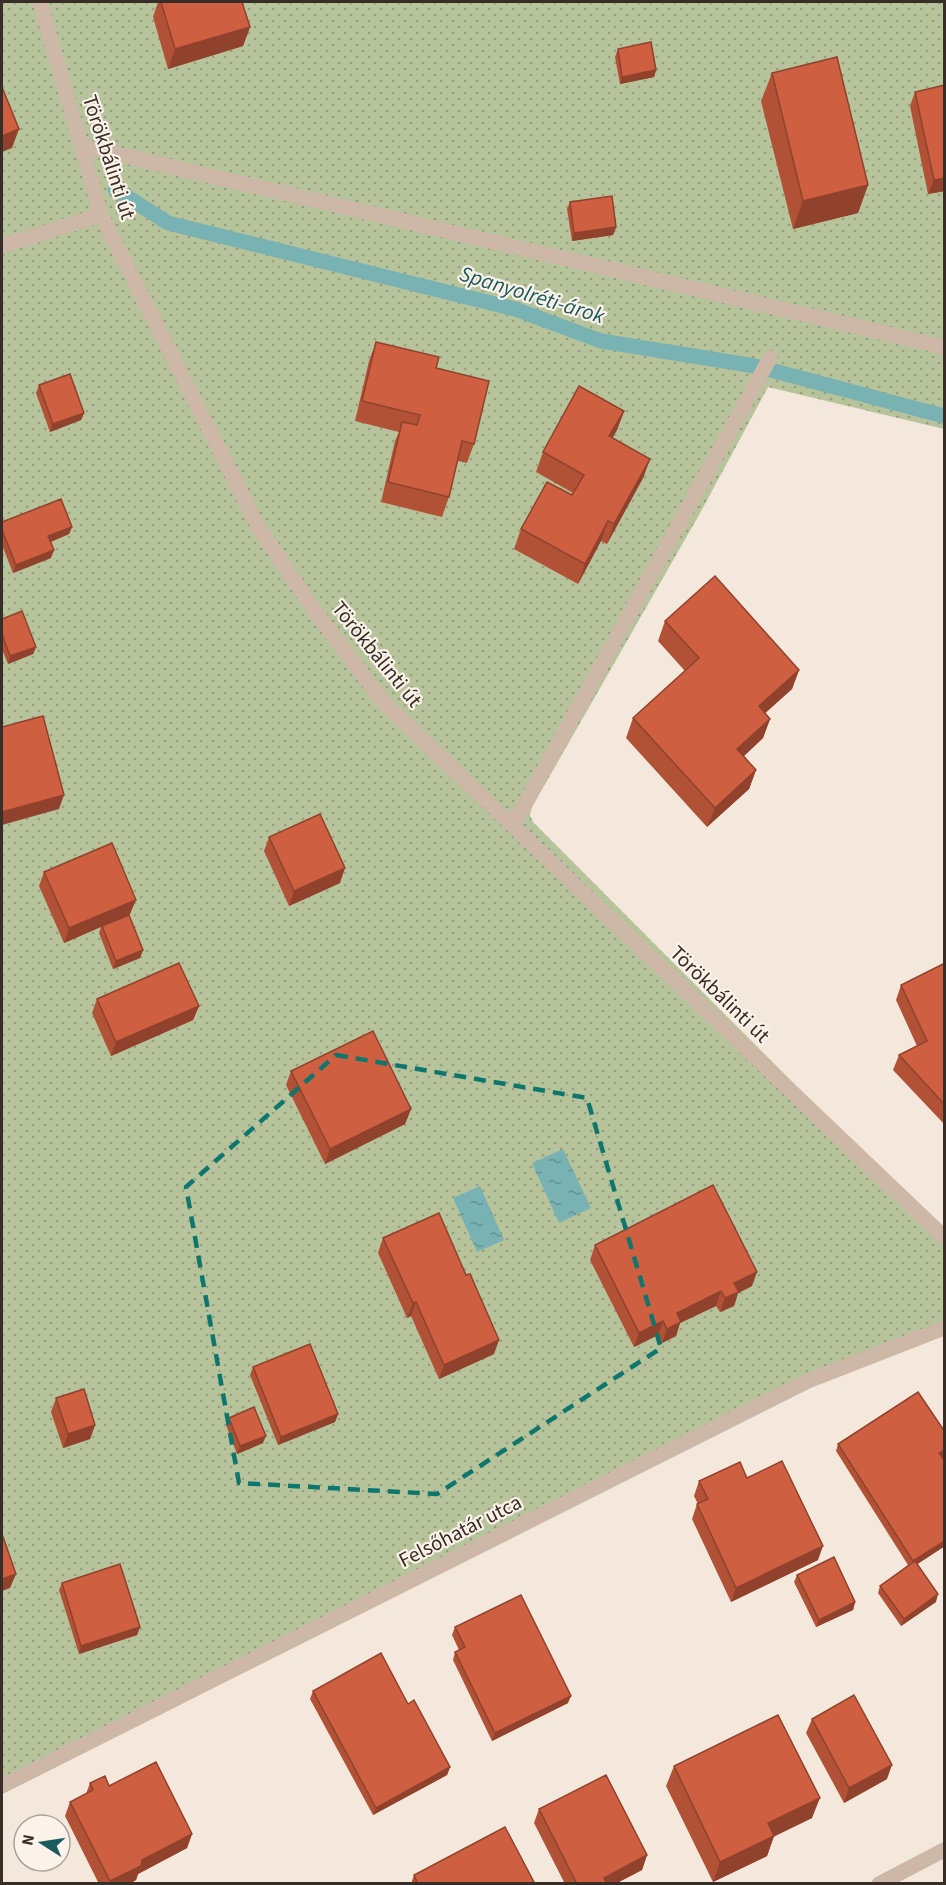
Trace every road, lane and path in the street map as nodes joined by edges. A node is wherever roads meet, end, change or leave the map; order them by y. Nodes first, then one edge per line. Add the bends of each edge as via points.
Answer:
1 (40, 2) edge
2 (82, 146) junction
3 (101, 214) junction
4 (2, 246) edge
5 (944, 347) edge
6 (770, 358) dead end
7 (513, 826) junction
8 (945, 1237) edge
9 (945, 1328) edge
10 (2, 1786) edge
11 (945, 1850) edge
12 (879, 1884) edge

1 - 2 street, Törökbálinti út
2 - 3 street, Törökbálinti út
2 - 5 street
3 - 4 street
3 - 7 street, Törökbálinti út via 259,528 385,704
6 - 7 street
7 - 8 street, Törökbálinti út
9 - 10 street, Felsőhatár utca via 808,1381
11 - 12 street

